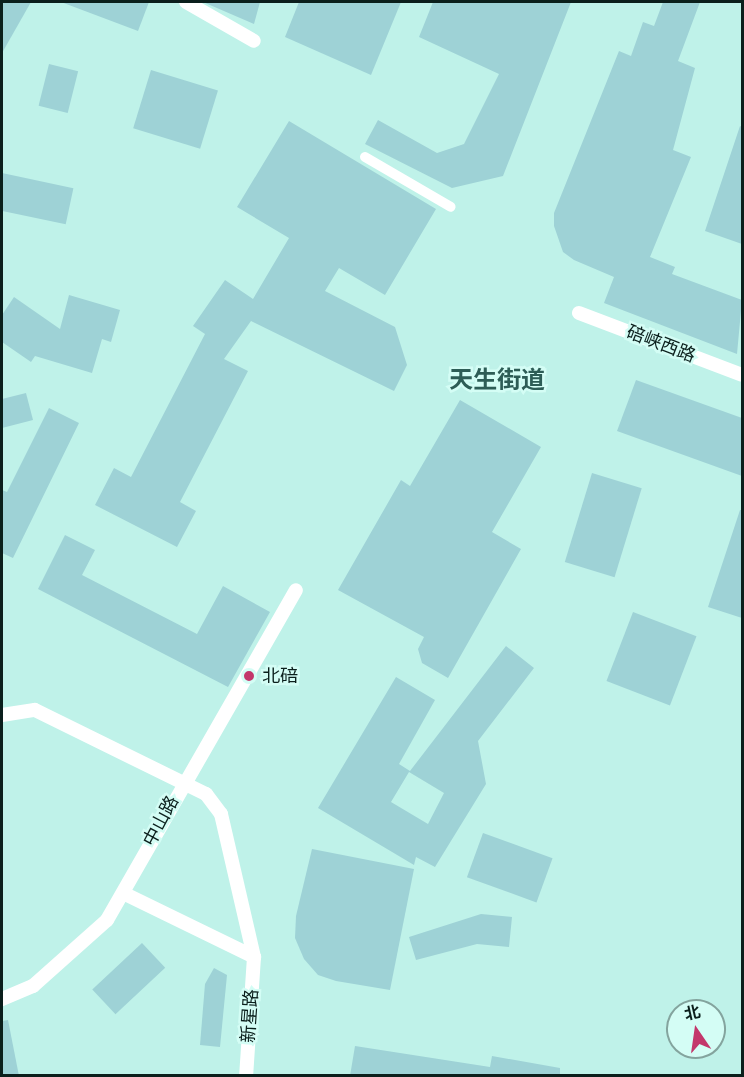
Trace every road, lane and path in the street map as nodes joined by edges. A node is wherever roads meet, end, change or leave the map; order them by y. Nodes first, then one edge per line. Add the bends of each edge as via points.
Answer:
1 (186, 2) edge
2 (254, 41) dead end
3 (365, 157) dead end
4 (451, 207) dead end
5 (579, 313) dead end
6 (742, 375) edge
7 (296, 590) dead end
8 (2, 715) edge
9 (182, 782) junction
10 (123, 892) junction
11 (254, 957) junction
12 (2, 999) edge
13 (246, 1076) edge

1 - 2 street
3 - 4 street
5 - 6 street, 碚峡西路
7 - 9 street, 中山路
8 - 9 street, 新星路 via 35,710
9 - 10 street, 中山路
9 - 11 street, 新星路 via 206,794 221,814
10 - 11 street
10 - 12 street, 中山路 via 107,920 62,964 33,986
11 - 13 street, 新星路

